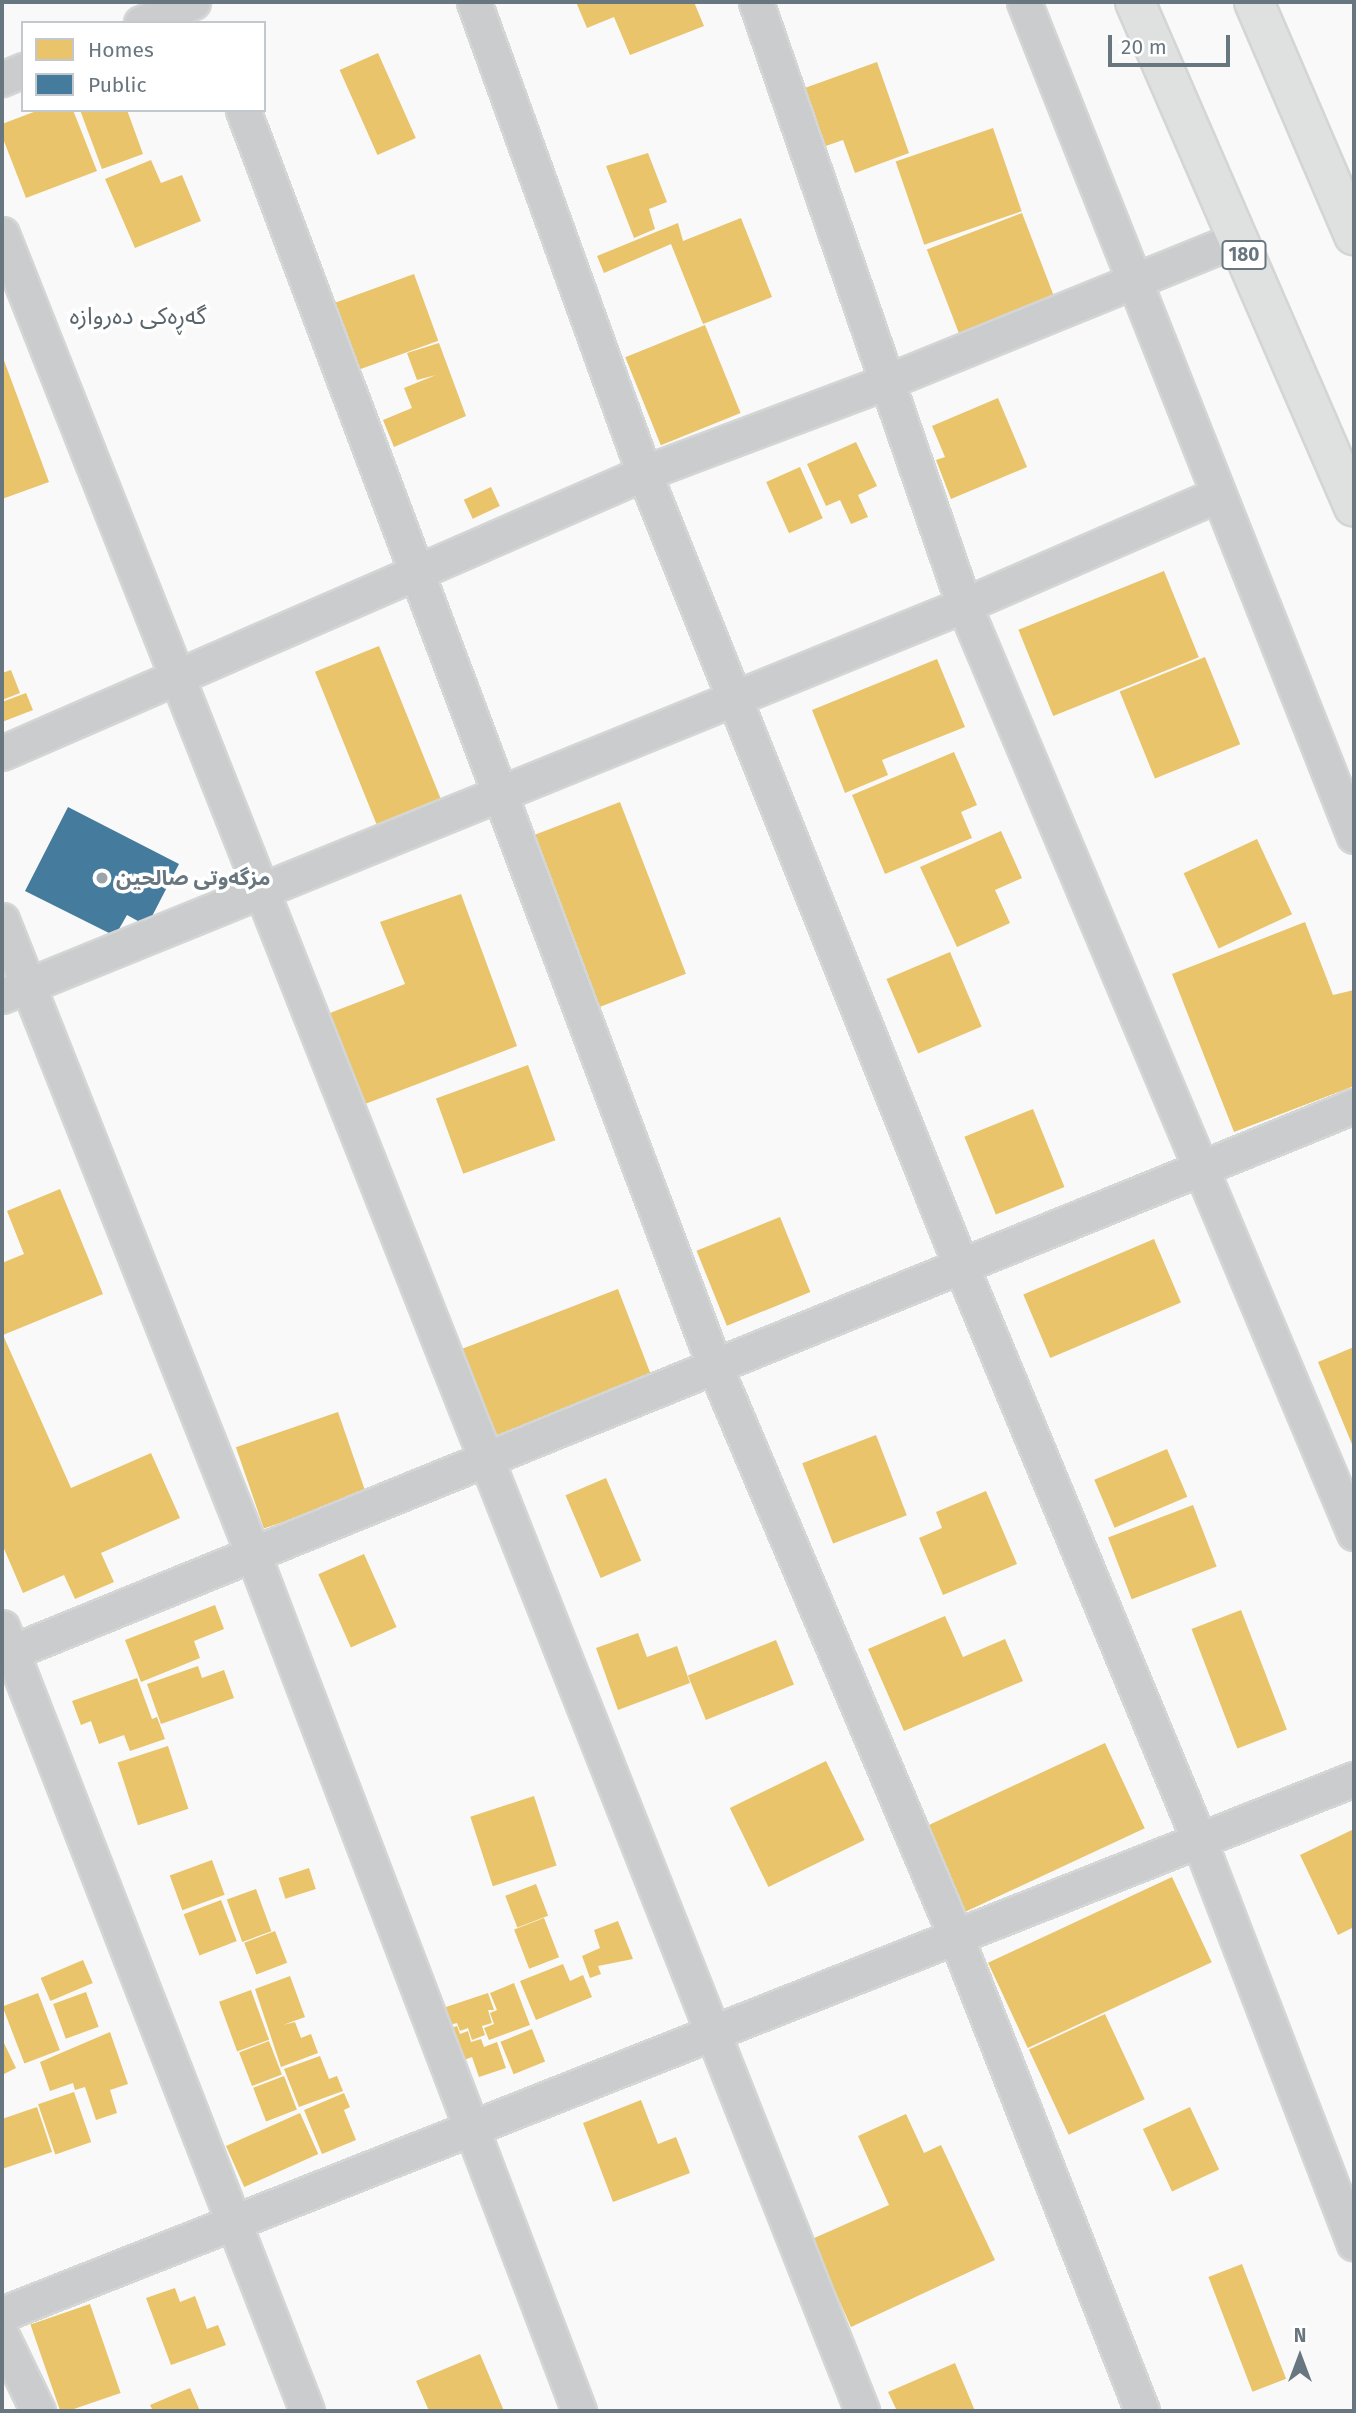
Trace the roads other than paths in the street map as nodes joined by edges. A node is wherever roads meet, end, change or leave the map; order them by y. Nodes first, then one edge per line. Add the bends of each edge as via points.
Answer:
1 (193, 2) edge
2 (202, 2) edge
3 (474, 2) edge
4 (756, 2) edge
5 (1024, 2) edge
6 (1135, 2) edge
7 (1254, 2) edge
8 (146, 21) edge
9 (209, 21) edge
10 (21, 71) edge
11 (2, 79) edge
12 (244, 112) edge
13 (2, 234) edge
14 (1354, 235) edge
15 (1237, 239) junction
16 (1134, 280) junction
17 (883, 383) junction
18 (644, 472) junction
19 (1217, 495) junction
20 (1354, 508) edge
21 (414, 572) junction
22 (964, 605) junction
23 (176, 675) junction
24 (736, 699) junction
25 (2, 753) edge
26 (499, 794) junction
27 (1354, 836) edge
28 (261, 891) junction
29 (2, 920) edge
30 (15, 991) edge
31 (1354, 1106) edge
32 (1205, 1169) junction
33 (962, 1268) junction
34 (715, 1367) junction
35 (486, 1460) junction
36 (1354, 1533) edge
37 (253, 1554) junction
38 (5, 1645) edge
39 (1354, 1779) edge
40 (1199, 1840) junction
41 (956, 1937) junction
42 (713, 2034) junction
43 (470, 2129) junction
44 (236, 2222) junction
45 (1354, 2243) edge
46 (2, 2314) edge
47 (2, 2336) edge
48 (38, 2411) edge
49 (307, 2411) edge
50 (579, 2411) edge
51 (862, 2411) edge
52 (1142, 2411) edge

1 - 8 street
2 - 9 street
3 - 18 street
4 - 17 street
5 - 16 street
6 - 15 highway, 180
7 - 14 highway
10 - 11 street
12 - 21 street
13 - 23 street
15 - 16 street
15 - 20 highway, 180
16 - 17 street
16 - 19 street
17 - 18 street
17 - 22 street
18 - 21 street
18 - 24 street
19 - 22 street
19 - 27 street
21 - 23 street
21 - 26 street
22 - 24 street
22 - 32 street
23 - 25 street
23 - 28 street
24 - 26 street
24 - 33 street
26 - 28 street
26 - 34 street
28 - 30 street
28 - 35 street
29 - 30 street
30 - 37 street
31 - 32 street
32 - 33 street
32 - 36 street
33 - 34 street
33 - 40 street
34 - 35 street
34 - 41 street
35 - 37 street
35 - 42 street
37 - 38 street
37 - 43 street
38 - 44 street
39 - 40 street
40 - 41 street
40 - 45 street
41 - 42 street
41 - 52 street
42 - 43 street
42 - 51 street
43 - 44 street
43 - 50 street
44 - 46 street
44 - 49 street
47 - 48 street

